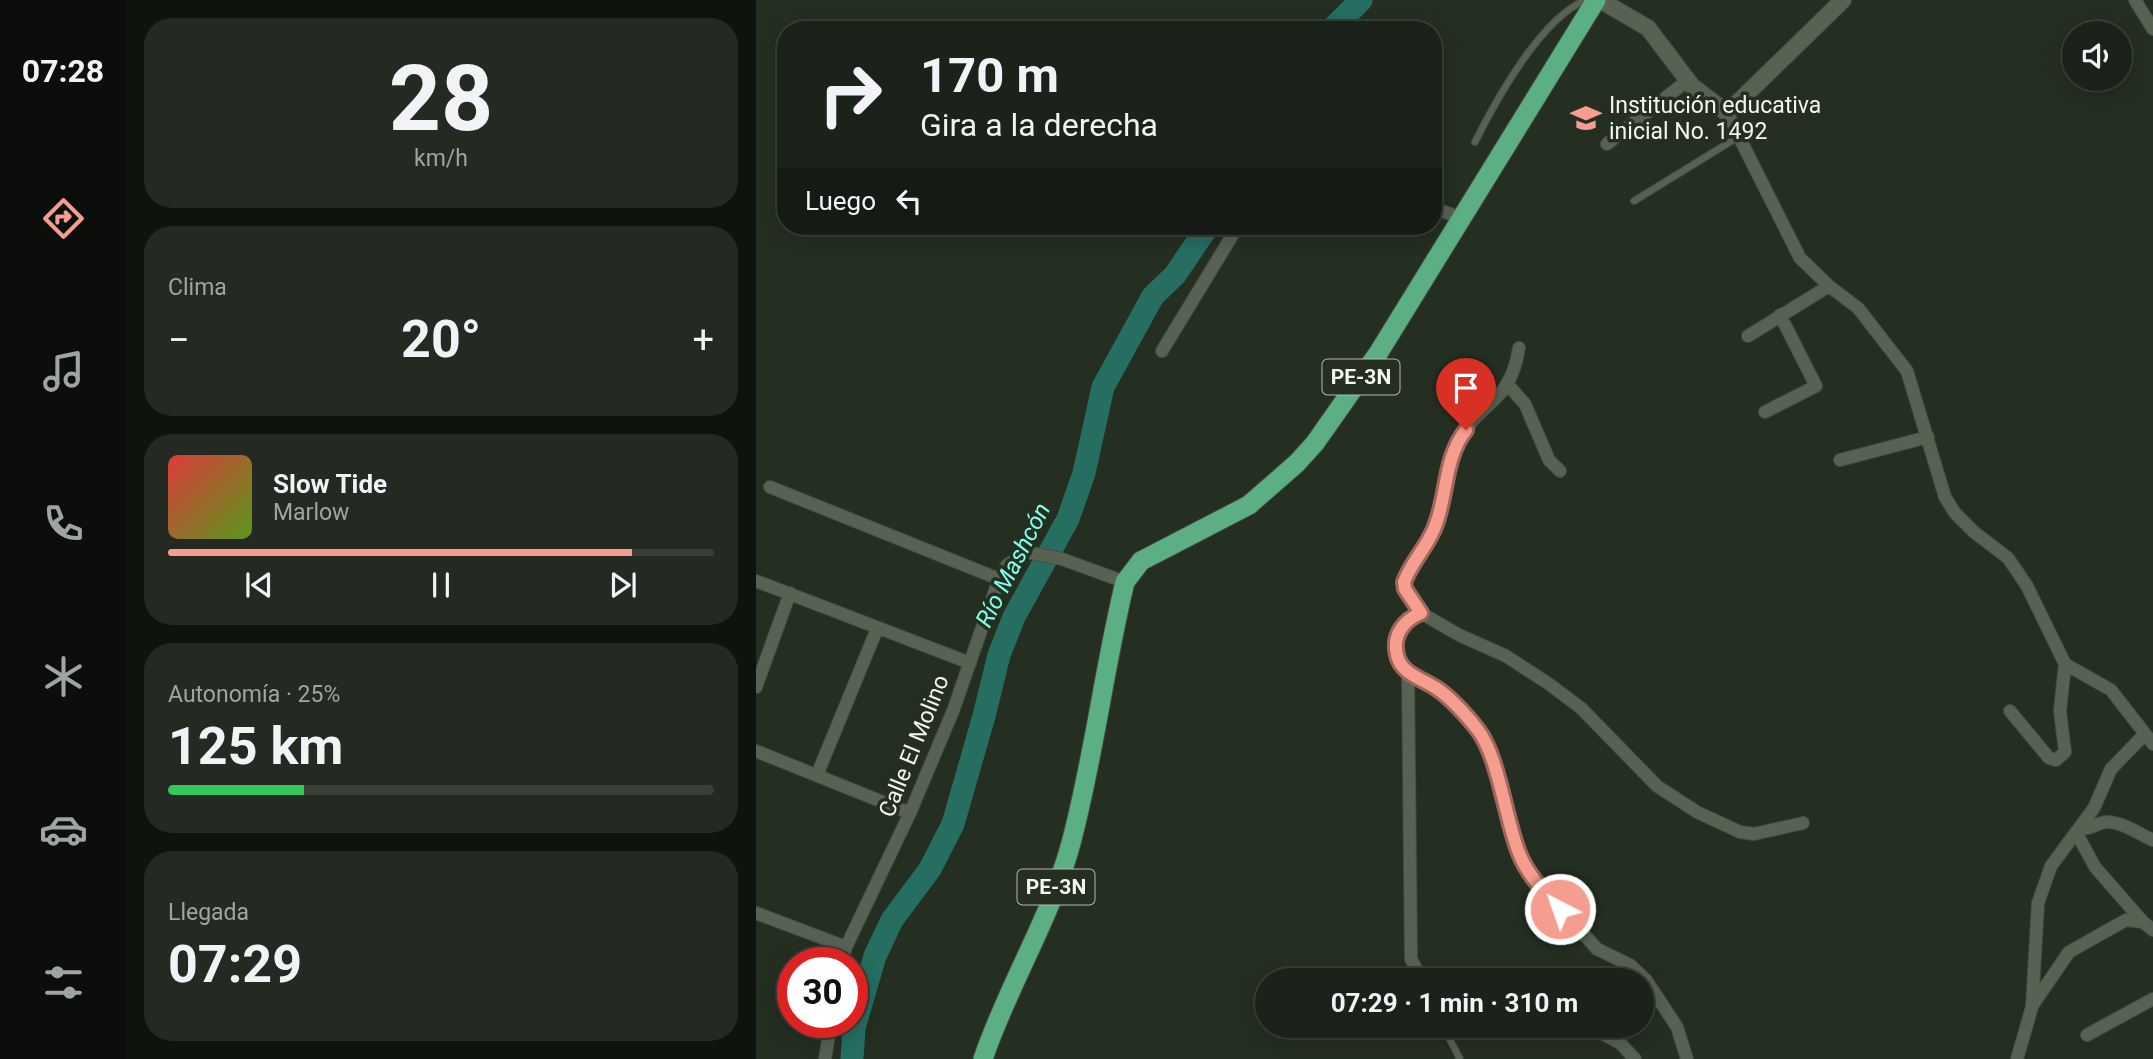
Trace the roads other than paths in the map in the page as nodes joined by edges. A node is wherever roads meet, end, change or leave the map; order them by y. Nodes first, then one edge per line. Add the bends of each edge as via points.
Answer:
1 (1586, 0) edge
2 (1598, 0) edge
3 (1843, 0) edge
4 (2135, 0) edge
5 (2153, 29) edge
6 (1688, 80) junction
7 (1727, 113) junction
8 (1738, 137) junction
9 (1475, 142) dead end
10 (1607, 144) dead end
11 (1634, 201) dead end
12 (1442, 211) edge
13 (1462, 218) junction
14 (1233, 235) edge
15 (1829, 286) junction
16 (1780, 315) junction
17 (1748, 336) dead end
18 (1519, 348) dead end
19 (1162, 351) dead end
20 (1508, 386) junction
21 (1765, 412) dead end
22 (1928, 437) junction
23 (1840, 460) dead end
24 (1560, 471) dead end
25 (770, 487) dead end
26 (999, 579) junction
27 (756, 581) edge
28 (1125, 582) junction
29 (790, 593) junction
30 (1421, 613) junction
31 (877, 629) junction
32 (970, 663) junction
33 (2065, 664) junction
34 (760, 667) edge
35 (1408, 673) junction
36 (756, 687) edge
37 (2010, 710) dead end
38 (2149, 739) edge
39 (756, 751) edge
40 (817, 775) junction
41 (911, 813) junction
42 (1803, 823) dead end
43 (2078, 830) junction
44 (2153, 840) edge
45 (756, 913) edge
46 (2148, 926) edge
47 (846, 947) joint
48 (1416, 968) edge
49 (2153, 999) edge
50 (2032, 1007) junction
51 (2087, 1035) dead end
52 (828, 1038) edge
53 (1450, 1038) edge
54 (1612, 1038) edge
55 (825, 1059) edge
56 (983, 1059) edge
57 (1461, 1059) edge
58 (1635, 1059) edge
59 (1687, 1059) edge
60 (2017, 1059) edge

1 - 9 lane via 1562,17 1505,82
2 - 6 street via 1648,28
2 - 13 highway, PE-3N
3 - 7 street
4 - 5 street
6 - 7 street
6 - 10 street
7 - 8 street
8 - 11 lane
8 - 15 street via 1800,258
12 - 13 street
13 - 28 highway, PE-3N via 1379,352 1297,463 1249,505 1141,561
14 - 19 street
15 - 16 street
15 - 22 street via 1858,308 1907,371
16 - 17 street
16 - 21 street via 1816,386
18 - 20 street
20 - 24 street via 1525,404 1549,460
20 - 30 street via 1455,448 1437,520 1404,582
22 - 23 street
22 - 33 street via 1945,497 1964,522 2008,558
25 - 26 street
26 - 28 street, Calle El Molino via 1007,565 1027,551
26 - 32 street, Calle El Molino
27 - 29 street
28 - 56 highway, PE-3N via 1071,844 1049,907 999,1012
29 - 31 street
29 - 34 street
30 - 35 street via 1408,618 1397,634 1396,656
30 - 42 street via 1506,656 1549,684 1581,708 1657,786 1697,811 1747,833 1767,833
31 - 32 street
31 - 40 street
32 - 41 street, Calle El Molino
33 - 37 street via 2062,757 2049,758
33 - 38 street via 2111,690
34 - 36 street
35 - 48 street via 1411,959
35 - 59 street via 1437,689 1477,729 1488,746 1519,853 1529,872 1597,949 1630,965 1646,981 1677,1027
38 - 43 street via 2111,769 2094,808
39 - 40 street
40 - 41 street
41 - 47 street, Calle El Molino
43 - 44 street via 2116,823
43 - 46 street via 2095,867
43 - 50 street via 2051,866 2038,903
45 - 47 street
46 - 50 street via 2126,920 2068,952
49 - 51 street
50 - 60 street
52 - 55 street
53 - 57 lane
54 - 58 street

